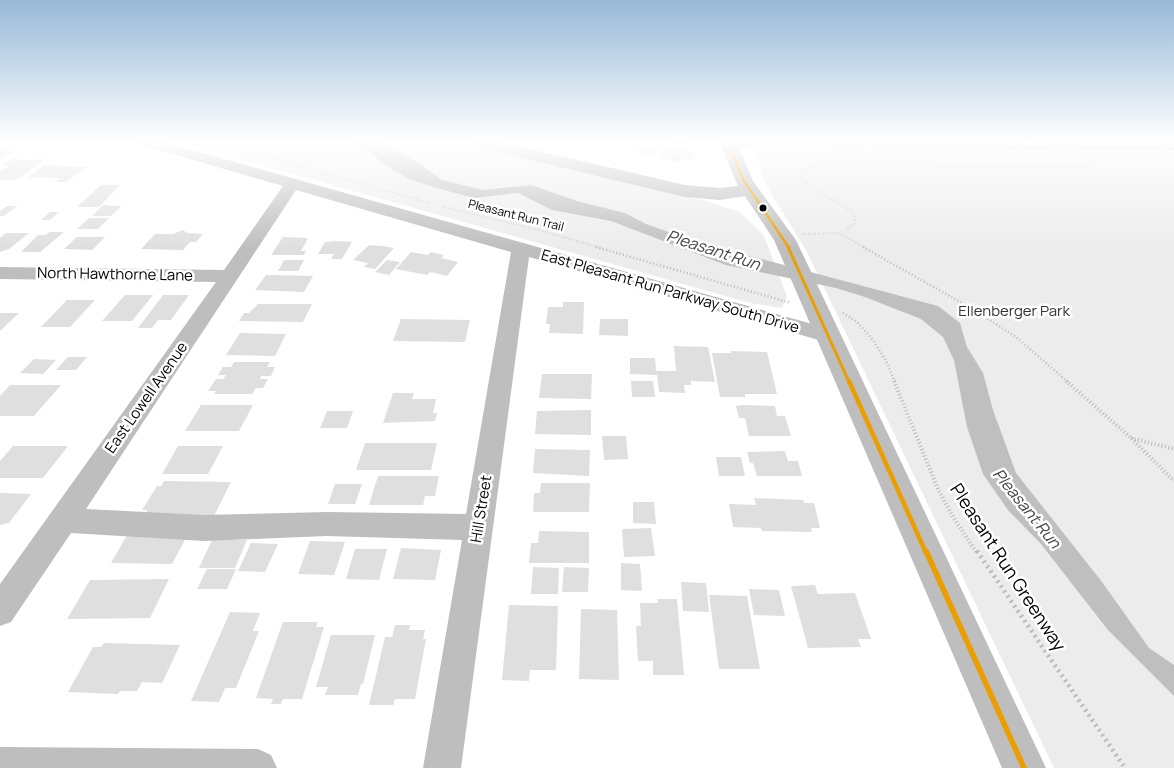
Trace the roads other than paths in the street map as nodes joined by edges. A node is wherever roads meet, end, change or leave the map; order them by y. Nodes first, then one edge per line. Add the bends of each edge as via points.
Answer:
1 (267, 177) edge
2 (625, 177) edge
3 (743, 177) edge
4 (292, 184) junction
5 (749, 189) junction
6 (521, 250) junction
7 (0, 273) edge
8 (230, 276) junction
9 (824, 314) junction
10 (63, 520) junction
11 (479, 526) junction
12 (0, 611) edge
13 (0, 766) edge
14 (258, 768) edge
15 (442, 768) edge
16 (1024, 768) edge

1 - 4 street, East Pleasant Run Parkway South Drive
2 - 5 main road via 685,191 724,194
3 - 5 main road
4 - 6 street, East Pleasant Run Parkway South Drive
4 - 8 street, East Lowell Avenue
5 - 9 main road via 793,237
6 - 9 street, East Pleasant Run Parkway South Drive
6 - 11 street, Hill Street
7 - 8 street, North Hawthorne Lane
8 - 10 street, East Lowell Avenue
9 - 16 main road
10 - 11 street via 204,528 327,524
10 - 12 street, East Lowell Avenue
11 - 15 street, Hill Street
13 - 14 street

